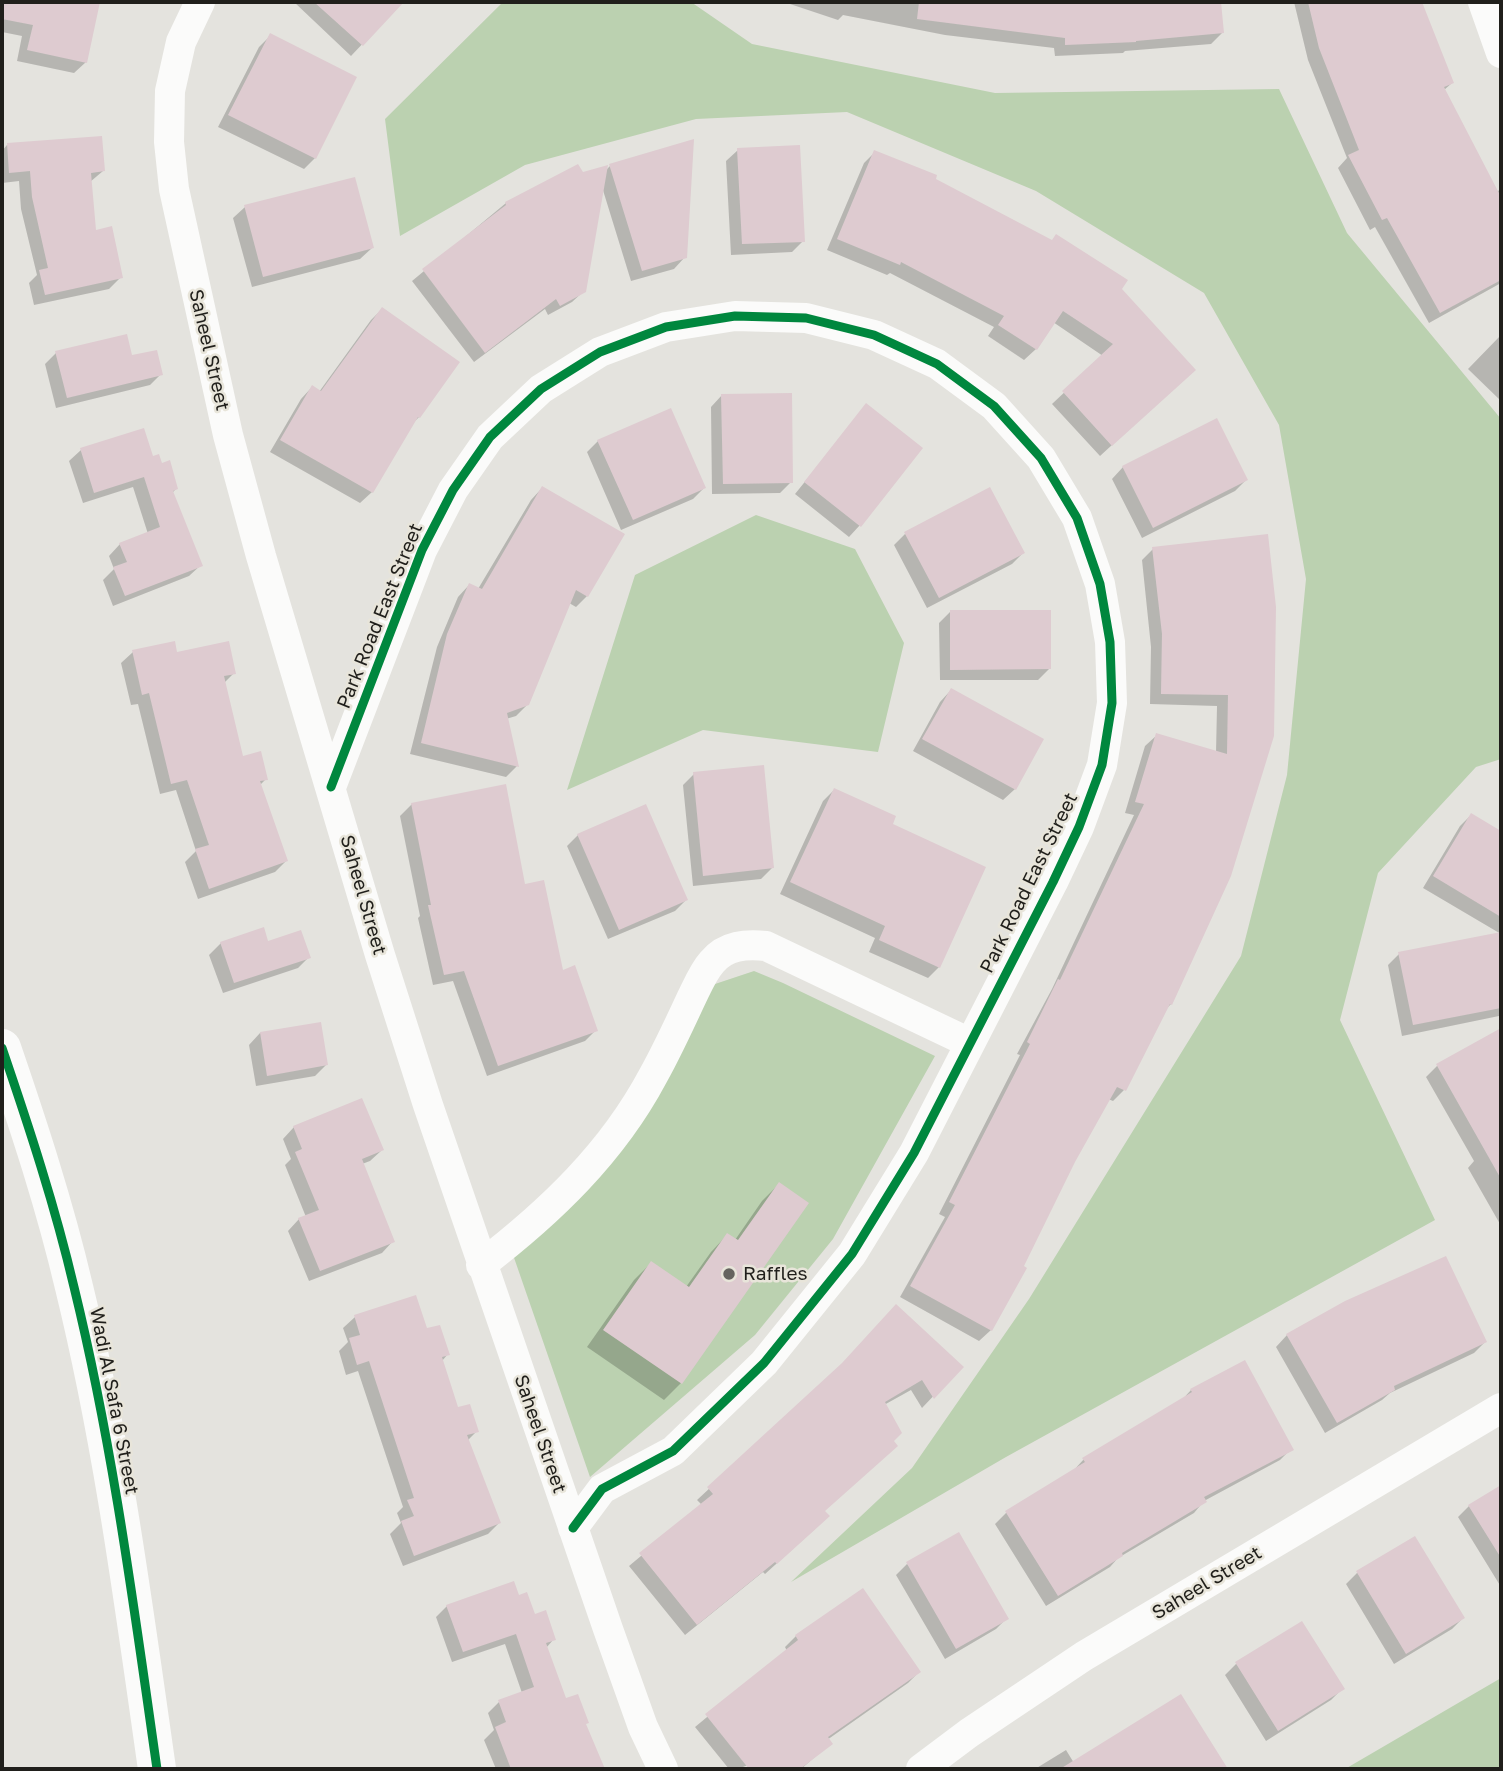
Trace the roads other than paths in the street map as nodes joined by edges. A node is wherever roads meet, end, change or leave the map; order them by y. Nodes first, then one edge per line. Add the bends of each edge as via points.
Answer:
1 (200, 2) edge
2 (1483, 2) edge
3 (1501, 53) edge
4 (331, 787) junction
5 (970, 1043) junction
6 (2, 1048) edge
7 (481, 1265) junction
8 (1501, 1408) edge
9 (573, 1528) junction
10 (157, 1769) edge
11 (663, 1769) edge
12 (920, 1769) edge

1 - 4 street, Saheel Street via 181,42 170,91 174,189 232,448
2 - 3 street
4 - 5 street, Park Road East Street via 418,561 453,490 490,437 541,389 600,352 666,327 708,320 806,318 874,335 937,365 985,399 1041,458 1077,518 1100,584 1110,642 1112,703 1102,765 1079,827
4 - 7 street, Saheel Street via 380,955
5 - 7 street via 766,946 746,944 728,949 712,961 653,1077 595,1161 522,1234
5 - 9 street, Park Road East Street via 914,1153 852,1254 764,1363 673,1451 601,1489
6 - 10 street, Wadi Al Safa 6 Street via 40,1160 75,1287 102,1417
7 - 9 street, Saheel Street
8 - 12 street, Saheel Street via 1083,1656
9 - 11 street, Saheel Street via 643,1727

